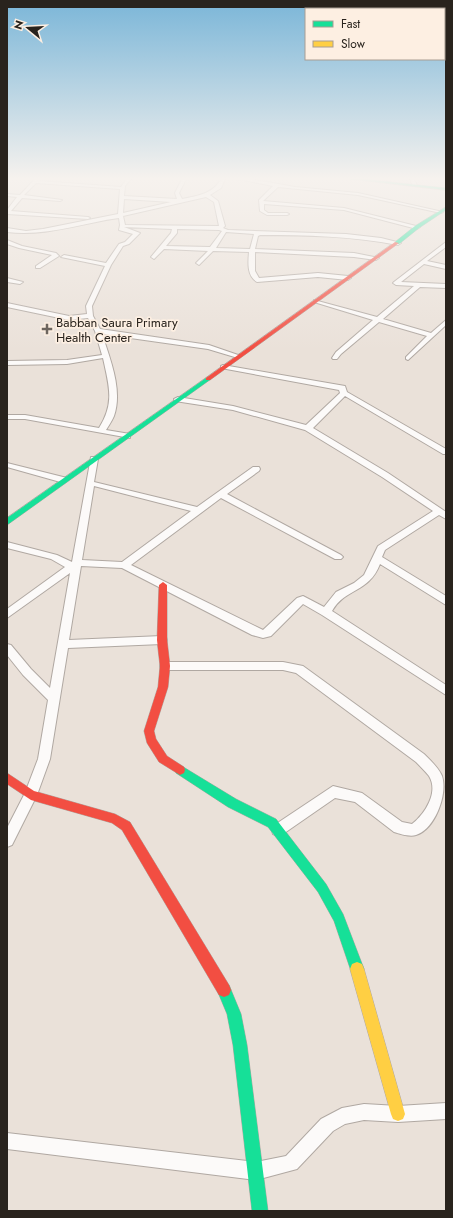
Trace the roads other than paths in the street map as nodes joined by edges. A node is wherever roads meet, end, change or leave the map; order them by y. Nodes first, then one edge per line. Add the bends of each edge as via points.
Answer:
1 (134, 236) edge
2 (172, 236) edge
3 (219, 236) edge
4 (256, 236) edge
5 (323, 236) edge
6 (407, 236) edge
7 (7, 242) edge
8 (398, 243) junction
9 (446, 244) edge
10 (162, 247) junction
11 (212, 249) junction
12 (253, 250) junction
13 (64, 257) dead end
14 (154, 257) dead end
15 (376, 258) junction
16 (423, 262) junction
17 (199, 263) dead end
18 (108, 265) junction
19 (38, 267) dead end
20 (446, 267) edge
21 (348, 278) junction
22 (7, 280) edge
23 (20, 282) dead end
24 (419, 285) junction
25 (446, 286) edge
26 (316, 301) junction
27 (7, 305) edge
28 (90, 316) junction
29 (378, 319) junction
30 (446, 322) edge
31 (98, 331) junction
32 (431, 335) junction
33 (106, 356) junction
34 (238, 356) junction
35 (335, 358) dead end
36 (408, 358) dead end
37 (7, 363) edge
38 (223, 367) junction
39 (344, 393) junction
40 (178, 399) junction
41 (7, 416) edge
42 (308, 428) junction
43 (102, 430) junction
44 (127, 436) junction
45 (446, 452) edge
46 (94, 459) junction
47 (7, 465) edge
48 (256, 469) dead end
49 (64, 480) junction
50 (90, 484) junction
51 (221, 494) junction
52 (198, 510) junction
53 (442, 514) edge
54 (7, 522) edge
55 (7, 545) edge
56 (338, 557) dead end
57 (377, 558) junction
58 (75, 565) junction
59 (124, 565) junction
60 (163, 585) junction
61 (446, 601) edge
62 (326, 612) junction
63 (7, 614) edge
64 (162, 640) junction
65 (64, 644) junction
66 (7, 648) edge
67 (165, 666) junction
68 (446, 691) edge
69 (55, 700) junction
70 (7, 778) edge
71 (32, 795) junction
72 (278, 830) junction
73 (7, 840) edge
74 (446, 1111) edge
75 (398, 1114) junction
76 (7, 1141) edge
77 (256, 1172) junction
78 (260, 1211) edge

1 - 18 street via 121,245
2 - 10 street
3 - 11 street
4 - 12 street
5 - 8 street via 372,238
6 - 8 street
7 - 19 street via 56,256
8 - 15 street
9 - 16 street
10 - 11 street
10 - 14 street
11 - 12 street
11 - 17 street
12 - 15 street
12 - 21 street via 252,273 257,280 318,275
13 - 18 street
15 - 21 street
16 - 20 street
16 - 24 street via 396,282
18 - 28 street via 89,306
21 - 26 street
22 - 23 street
24 - 25 street
24 - 29 street
26 - 29 street
26 - 34 street
27 - 28 street via 69,318
28 - 31 street
29 - 32 street
29 - 35 street
30 - 32 street
31 - 33 street
31 - 34 street via 209,347
32 - 36 street
33 - 37 street via 68,362
33 - 43 street via 114,400 110,417
34 - 38 street
38 - 39 street via 339,387
38 - 40 street
39 - 42 street
39 - 45 street
40 - 42 street via 233,408
40 - 44 street
41 - 43 street
42 - 53 street via 385,475
43 - 44 street
44 - 46 street
46 - 49 street
46 - 50 street
47 - 49 street
48 - 51 street
49 - 54 street
50 - 52 street
50 - 58 street
51 - 52 street
51 - 56 street
52 - 59 street
53 - 57 street via 381,548
55 - 58 street
57 - 61 street
57 - 62 street via 375,568 364,581 339,594
58 - 59 street
58 - 63 street
58 - 65 street
59 - 60 street
60 - 62 street via 263,634 266,634 301,600
60 - 64 street
62 - 68 street
64 - 65 street
64 - 67 street
65 - 69 street
66 - 69 street
67 - 72 street via 163,687 149,731 156,749 163,759 178,769 232,803 272,823
67 - 72 street via 283,666 299,669 420,758 436,776 438,790 433,806 423,824 414,830 399,828 358,797 333,792
69 - 71 street via 44,759
70 - 71 street
71 - 73 street
71 - 77 street via 114,819 126,826 162,884 226,993 234,1014
72 - 75 street via 322,888 339,918 362,984
74 - 75 street
75 - 77 street via 364,1112 342,1116 327,1125 291,1163
76 - 77 street
77 - 78 street

